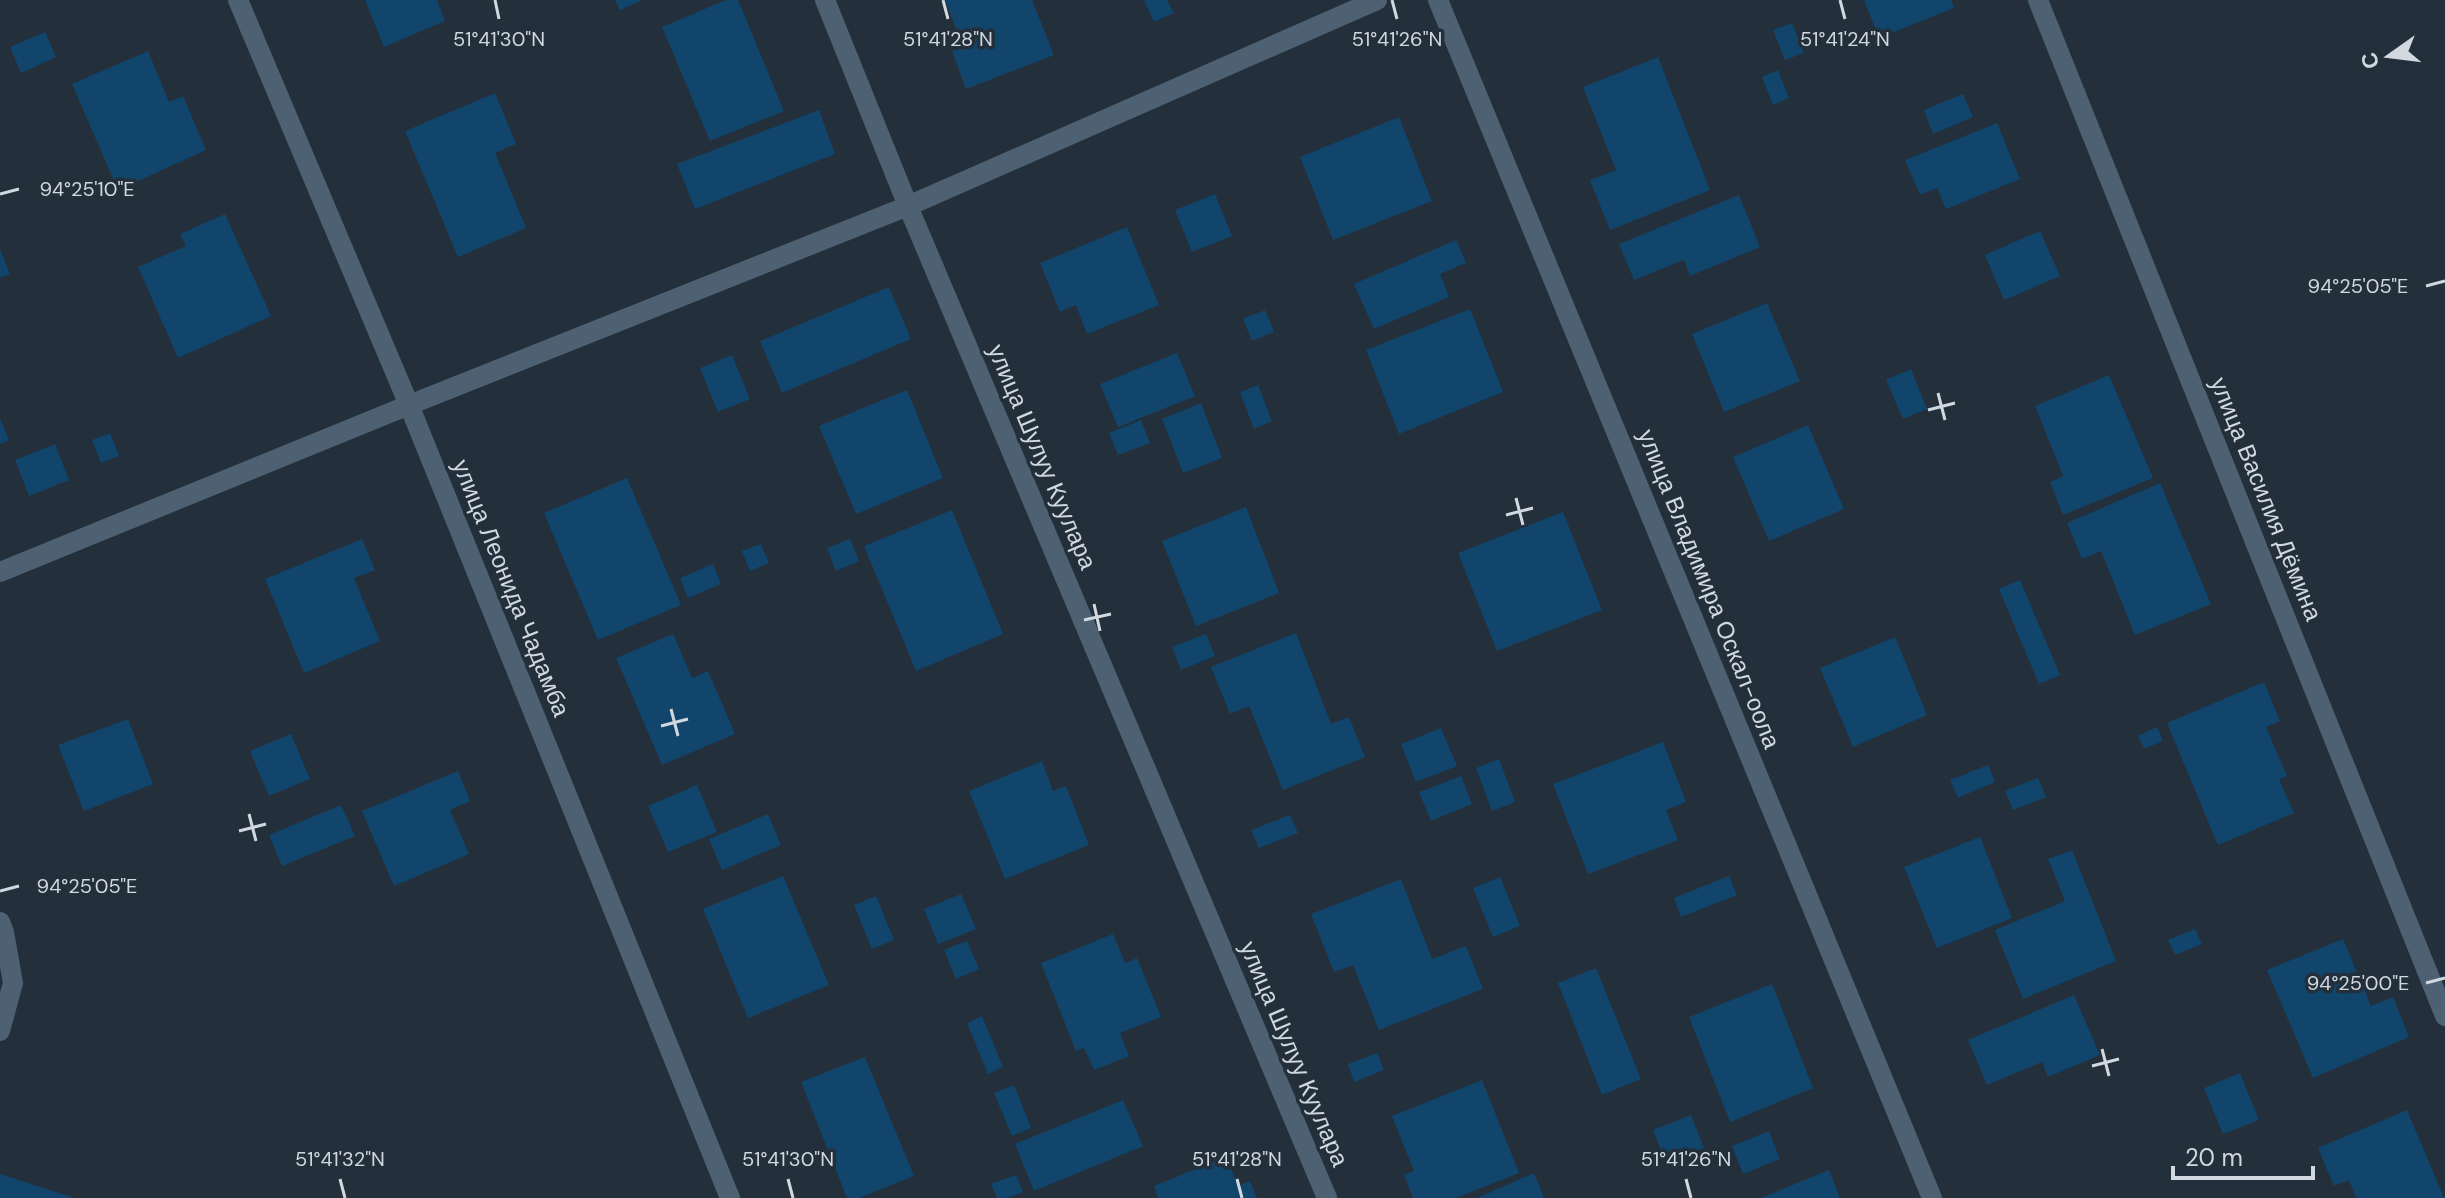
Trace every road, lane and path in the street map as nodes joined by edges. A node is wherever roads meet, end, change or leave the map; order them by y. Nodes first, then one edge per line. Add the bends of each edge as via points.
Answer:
1 (238, 0) edge
2 (825, 0) edge
3 (1377, 0) edge
4 (1438, 0) edge
5 (2038, 0) edge
6 (908, 206) junction
7 (409, 405) junction
8 (0, 572) edge
9 (0, 922) edge
10 (2445, 1016) edge
11 (0, 1031) edge
12 (730, 1198) edge
13 (1327, 1198) edge
14 (1932, 1198) edge

1 - 7 street, улица Леонида Чадамба
2 - 6 street, улица Шулуу Куулара
3 - 6 street
4 - 14 street, улица Владимира Оскал-оола
5 - 10 street, улица Василия Дёмина
6 - 7 street
6 - 13 street, улица Шулуу Куулара
7 - 8 street
7 - 12 street, улица Леонида Чадамба
9 - 11 street via 13,983

